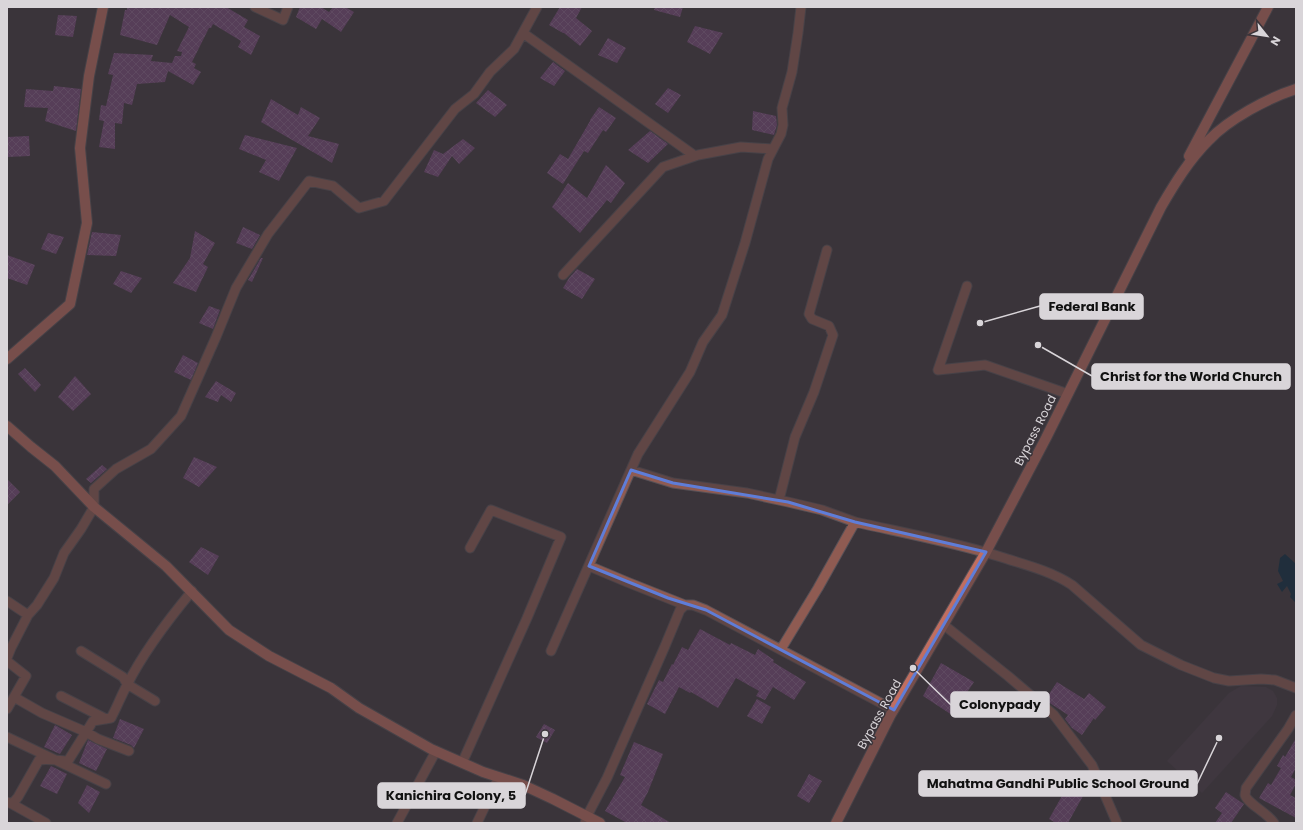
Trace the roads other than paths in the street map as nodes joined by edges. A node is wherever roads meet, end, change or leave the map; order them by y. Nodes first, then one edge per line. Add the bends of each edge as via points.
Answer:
1 (103, 7) edge
2 (255, 7) edge
3 (288, 7) edge
4 (537, 7) edge
5 (801, 7) edge
6 (1268, 7) edge
7 (523, 33) junction
8 (1296, 89) edge
9 (772, 149) junction
10 (695, 156) junction
11 (1176, 180) junction
12 (827, 250) dead end
13 (563, 275) dead end
14 (967, 286) dead end
15 (7, 359) edge
16 (1068, 394) junction
17 (7, 426) edge
18 (631, 470) junction
19 (779, 500) junction
20 (94, 507) junction
21 (855, 522) junction
22 (470, 548) dead end
23 (986, 552) junction
24 (589, 566) junction
25 (192, 591) junction
26 (7, 601) edge
27 (685, 605) junction
28 (28, 615) junction
29 (944, 625) junction
30 (781, 649) junction
31 (81, 651) dead end
32 (551, 651) dead end
33 (7, 658) edge
34 (7, 661) edge
35 (127, 684) junction
36 (1296, 688) edge
37 (61, 696) dead end
38 (14, 697) junction
39 (155, 701) dead end
40 (7, 709) edge
41 (894, 710) junction
42 (1296, 715) edge
43 (106, 718) junction
44 (86, 732) junction
45 (7, 737) edge
46 (129, 751) dead end
47 (436, 751) junction
48 (59, 761) junction
49 (462, 763) junction
50 (499, 777) junction
51 (106, 784) dead end
52 (10, 803) edge
53 (586, 819) edge
54 (46, 823) edge
55 (397, 823) edge
56 (478, 823) edge
57 (600, 823) edge
58 (836, 823) edge
59 (1117, 823) edge
60 (1274, 823) edge

1 - 15 street via 89,76 80,148 87,223 70,304
2 - 3 street via 283,20
4 - 7 street
5 - 9 street via 792,72 782,108 782,130
6 - 11 street
7 - 10 street
7 - 20 street via 514,49 490,72 474,94 455,109 384,201 359,208 333,186 309,181 268,234 236,288 181,416 151,448 116,468 94,489
8 - 11 street, Bypass Road via 1260,104 1229,124 1210,139
9 - 10 street via 741,148
9 - 18 street via 722,315 703,342 690,372 638,454
10 - 13 street via 664,167
11 - 16 street, Bypass Road
12 - 19 street via 809,314 812,319 829,326 833,335 814,392 795,437
14 - 16 street via 938,370 985,365
16 - 23 street, Bypass Road
17 - 20 street via 55,466
18 - 19 street via 673,483 746,492
18 - 24 street
19 - 21 street via 822,510
20 - 25 street via 166,566
20 - 28 street via 64,554 54,578
21 - 23 street
21 - 30 street
22 - 49 street via 491,510 561,537
23 - 29 street, Bypass Road
23 - 36 street via 1062,579 1141,645 1181,665 1214,678 1229,681 1275,680
24 - 27 street
24 - 32 street
25 - 35 street via 169,619
25 - 47 street via 229,630 269,656 331,688 359,708
26 - 28 street
27 - 30 street via 706,610
27 - 53 street via 680,610 607,778
28 - 33 street
29 - 41 street, Bypass Road
29 - 59 street via 1054,715 1092,764
30 - 41 street
31 - 35 street via 123,677
34 - 38 street via 26,676
35 - 39 street
35 - 43 street via 111,718
37 - 43 street
38 - 40 street
38 - 44 street via 42,713
41 - 58 street, Bypass Road
42 - 60 street via 1246,788 1245,795 1249,801 1270,816
43 - 44 street via 93,721
44 - 46 street
44 - 48 street via 68,761
45 - 48 street
47 - 49 street
47 - 55 street
48 - 51 street
48 - 52 street via 40,760 18,797
49 - 50 street
50 - 53 street via 524,785
50 - 56 street
52 - 54 street
53 - 57 street

